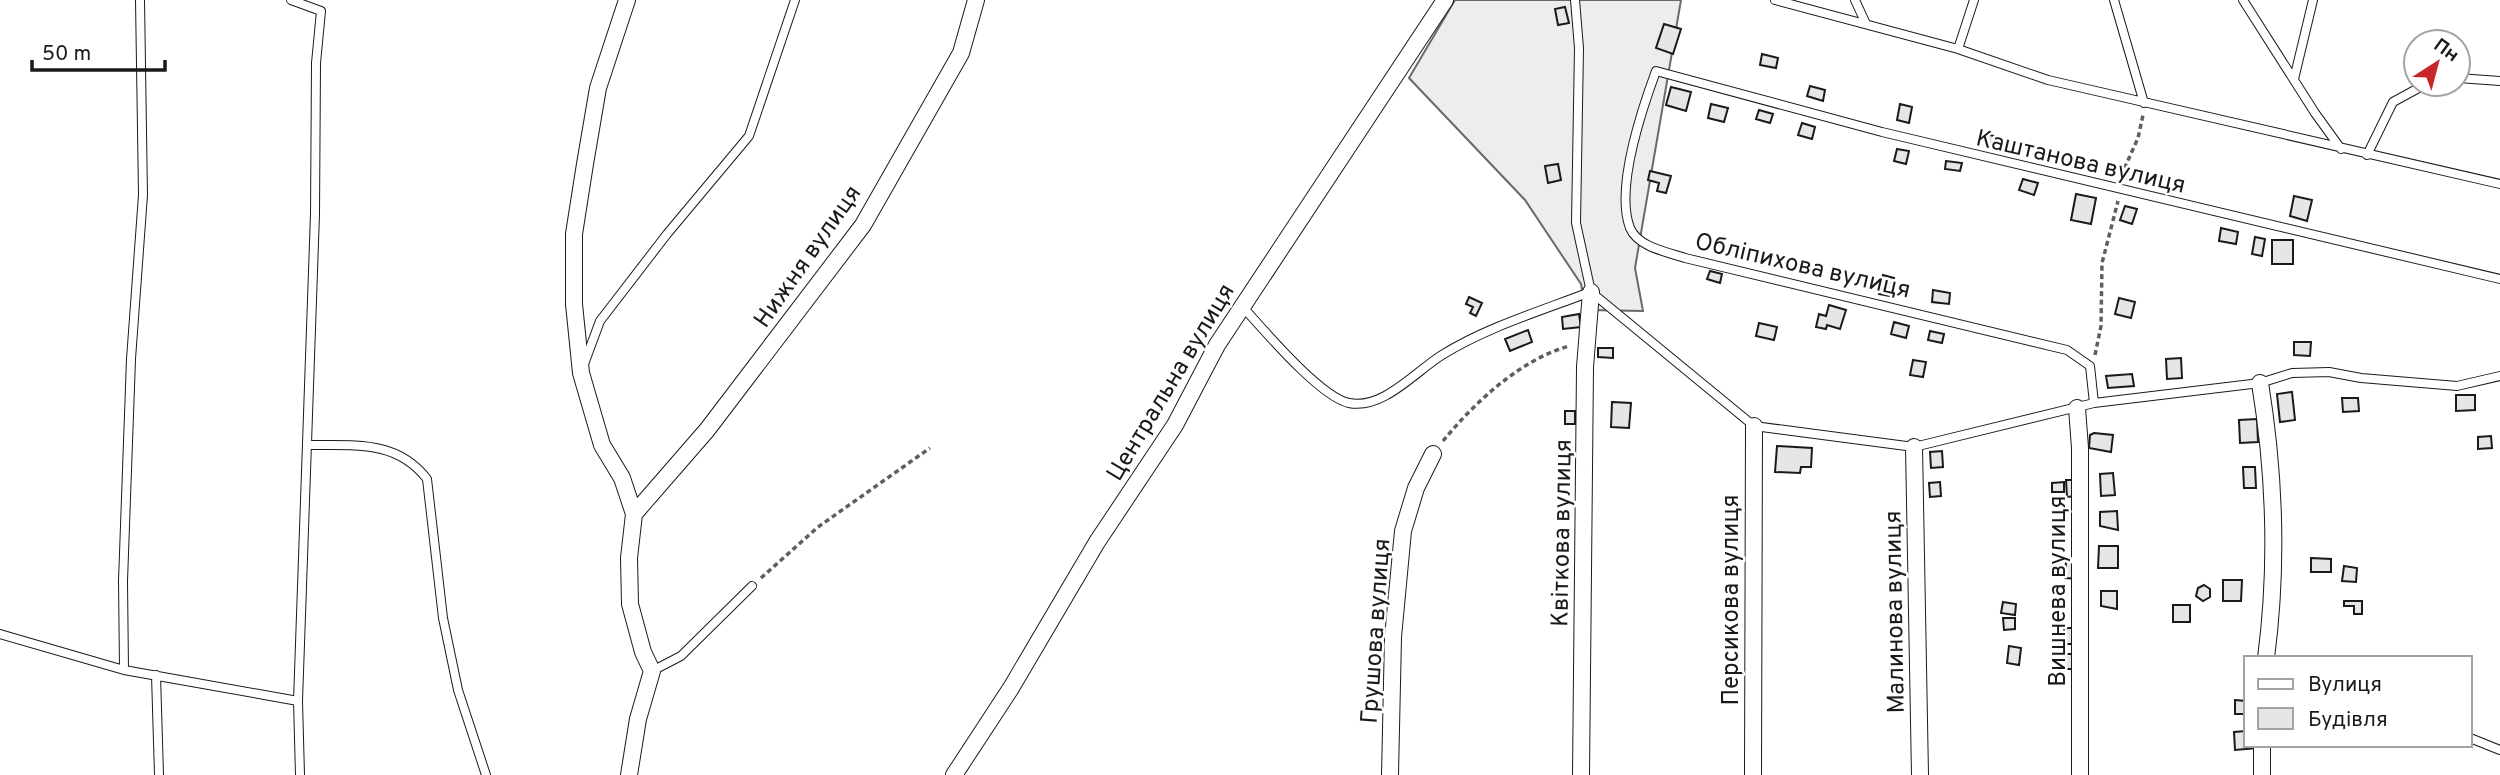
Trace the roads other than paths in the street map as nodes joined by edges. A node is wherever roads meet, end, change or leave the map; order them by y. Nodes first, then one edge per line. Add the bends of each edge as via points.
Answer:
1 (140, 0) edge
2 (291, 0) edge
3 (627, 0) edge
4 (795, 0) edge
5 (976, 0) edge
6 (1445, 0) edge
7 (1575, 0) edge
8 (1775, 0) edge
9 (1855, 0) edge
10 (1973, 0) edge
11 (2114, 0) edge
12 (2243, 0) edge
13 (2313, 0) edge
14 (1866, 24) junction
15 (1958, 48) junction
16 (1656, 71) joint
17 (2294, 79) junction
18 (2472, 79) edge
19 (2500, 81) edge
20 (2402, 97) edge
21 (2144, 103) junction
22 (2341, 149) junction
23 (2367, 155) junction
24 (2500, 184) edge
25 (2500, 279) edge
26 (1591, 292) junction
27 (1242, 306) junction
28 (581, 373) junction
29 (2500, 376) edge
30 (2260, 383) junction
31 (2094, 403) junction
32 (2077, 408) junction
33 (1754, 426) junction
34 (307, 445) junction
35 (1914, 447) junction
36 (1433, 454) road end
37 (634, 514) junction
38 (752, 586) road end
39 (0, 634) edge
40 (2266, 656) edge
41 (124, 670) junction
42 (652, 671) junction
43 (156, 675) junction
44 (298, 701) junction
45 (2472, 739) edge
46 (2262, 747) edge
47 (2500, 750) edge
48 (159, 775) edge
49 (300, 775) edge
50 (486, 775) edge
51 (629, 775) edge
52 (954, 775) edge
53 (1390, 775) edge
54 (1581, 775) edge
55 (1753, 775) edge
56 (1920, 775) edge
57 (2080, 775) edge
58 (2262, 775) edge

1 - 41 lane via 143,195 122,581
2 - 34 lane via 321,11
3 - 28 street via 598,88 574,234 574,304
4 - 28 lane via 749,136 600,321
5 - 37 street, Нижня вулиця via 961,53 863,225 707,430
6 - 27 street, Центральна вулиця
7 - 26 lane via 1579,48 1576,223
8 - 14 lane
9 - 14 lane
10 - 15 lane
11 - 21 lane
12 - 17 lane
13 - 17 lane
14 - 15 lane
15 - 21 lane via 2048,80
16 - 25 lane, Каштанова вулиця via 1882,132
16 - 31 lane, Обліпихова вулиця via 1640,116 1626,188 1630,229 1646,245 2067,350 2090,366
17 - 22 lane
18 - 19 lane
20 - 23 lane via 2393,102
21 - 22 lane
22 - 23 lane
23 - 24 lane
26 - 27 lane via 1443,354 1380,398 1362,403 1335,397
26 - 33 lane
26 - 54 street, Квіткова вулиця
27 - 52 street, Центральна вулиця via 1175,425
28 - 37 street via 602,445 622,478
29 - 30 lane via 2457,386 2329,372 2292,373
30 - 31 lane
30 - 40 street via 2270,444 2274,538
31 - 32 lane
32 - 35 lane
32 - 57 street, Вишнева вулиця
33 - 35 lane
33 - 55 street, Персикова вулиця
34 - 44 lane
34 - 50 lane via 380,447 400,453 427,479 443,618 458,690
35 - 56 street, Малинова вулиця
36 - 53 street, Грушова вулиця via 1403,531 1393,637
37 - 42 street via 630,604
38 - 42 lane via 681,656
39 - 41 lane
41 - 43 lane
42 - 51 street
43 - 44 lane
43 - 48 lane
44 - 49 lane
45 - 47 lane
46 - 58 street

